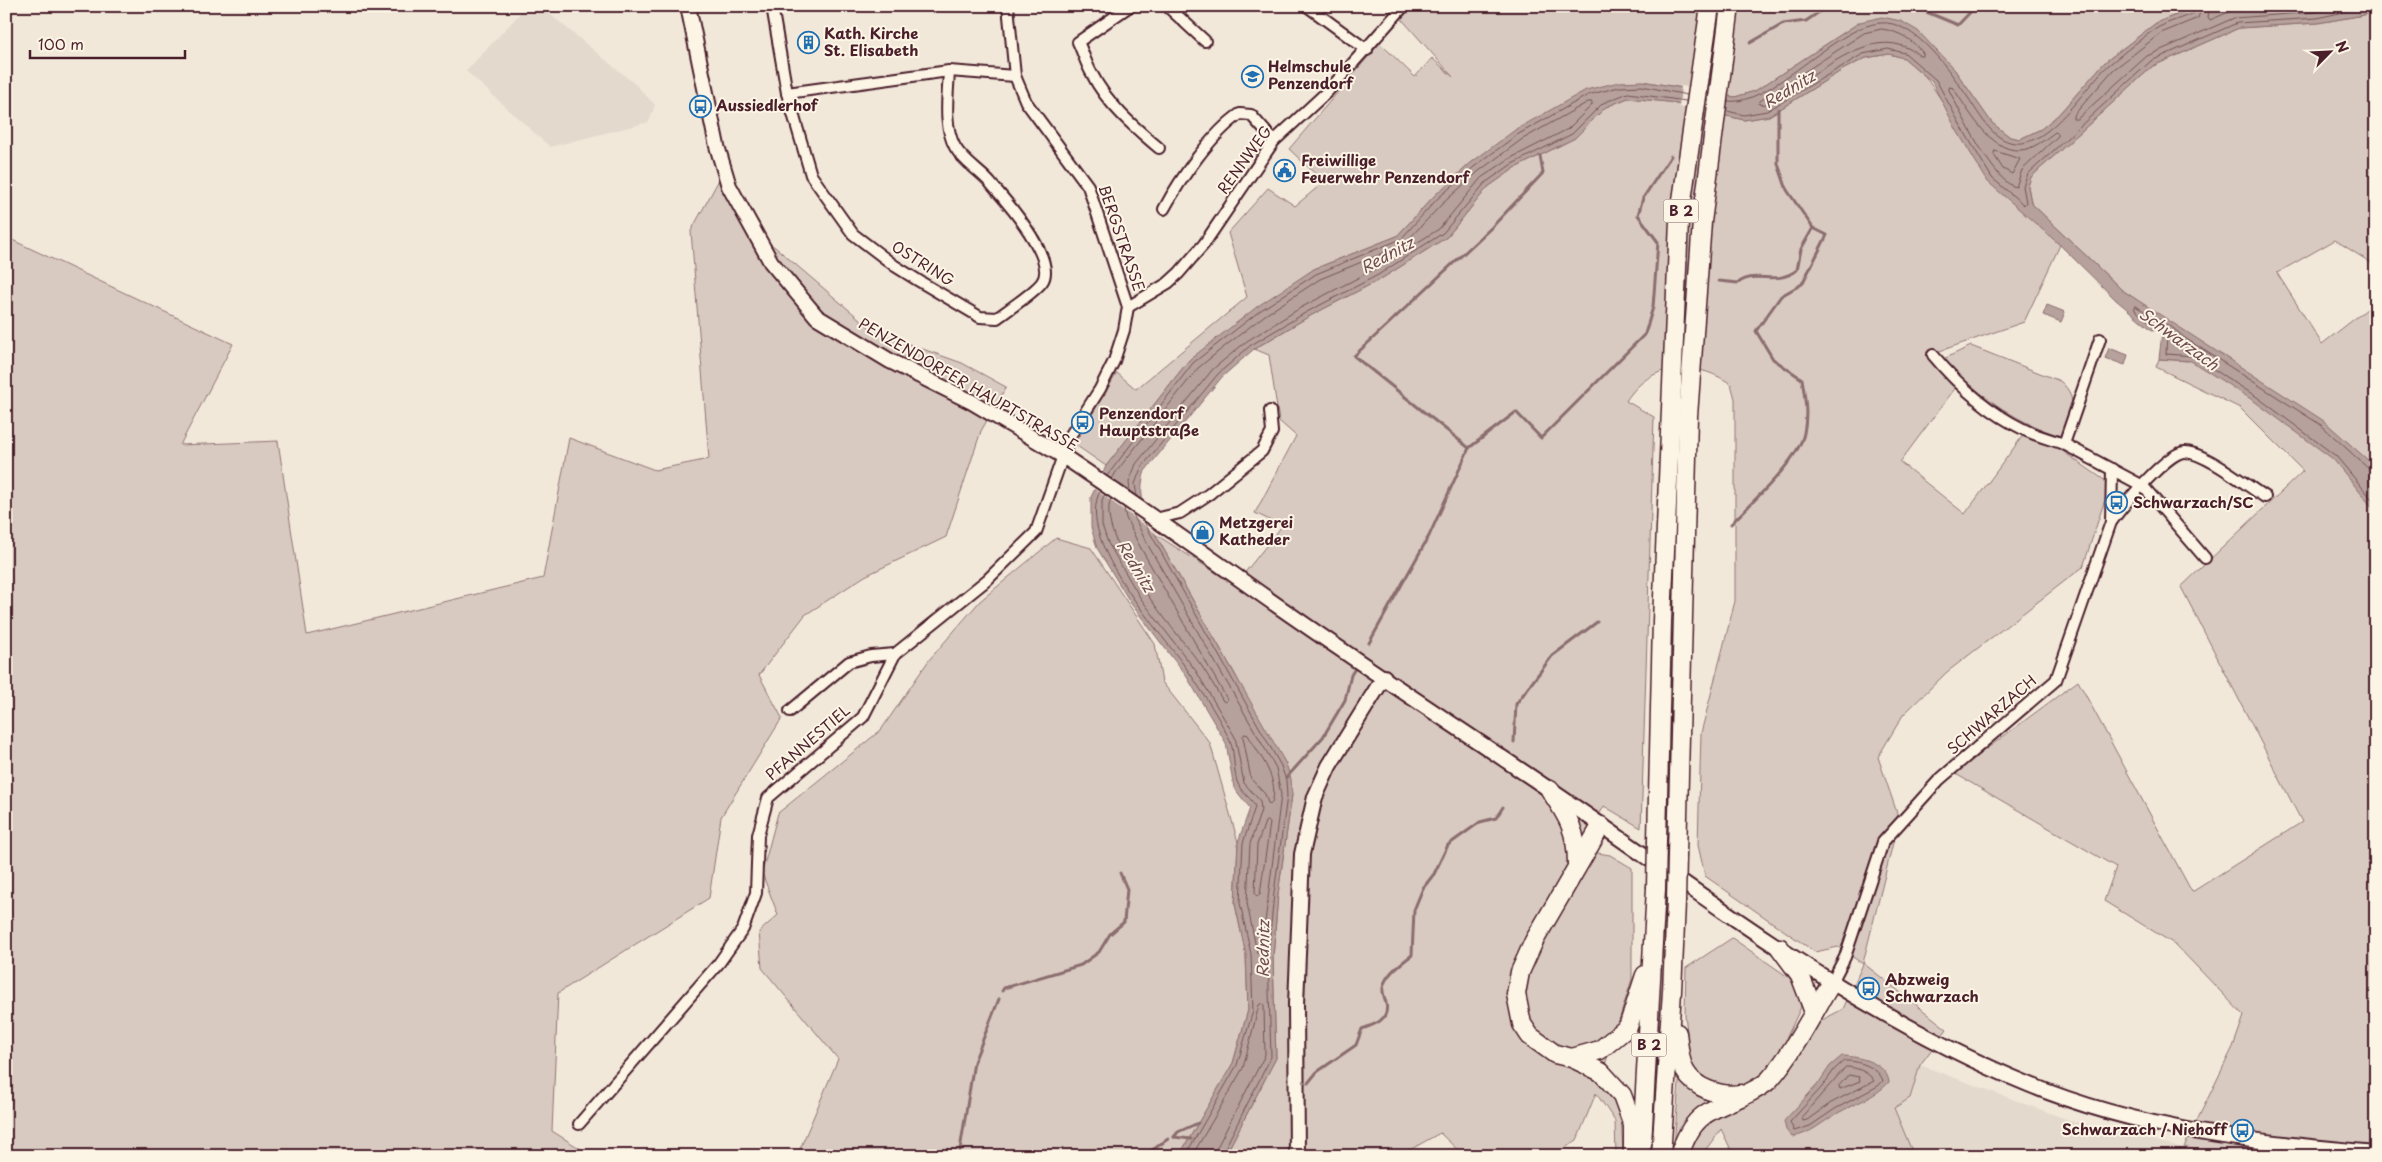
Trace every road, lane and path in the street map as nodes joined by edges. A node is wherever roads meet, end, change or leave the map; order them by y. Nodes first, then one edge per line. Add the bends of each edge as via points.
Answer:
1 (688, 6) edge
2 (772, 6) edge
3 (1008, 6) edge
4 (1130, 6) edge
5 (1167, 6) edge
6 (1307, 6) edge
7 (1404, 6) edge
8 (1710, 6) edge
9 (1730, 6) edge
10 (1205, 41) dead end
11 (1367, 50) junction
12 (949, 71) junction
13 (1014, 76) junction
14 (788, 93) junction
15 (1274, 141) junction
16 (1159, 148) dead end
17 (1164, 209) dead end
18 (1128, 306) junction
19 (2100, 339) dead end
20 (1933, 355) dead end
21 (1270, 411) dead end
22 (2064, 444) junction
23 (1063, 456) junction
24 (2112, 469) junction
25 (2143, 486) junction
26 (2265, 497) dead end
27 (1150, 515) junction
28 (2111, 522) junction
29 (2205, 558) dead end
30 (895, 654) junction
31 (1384, 677) junction
32 (790, 711) dead end
33 (1550, 790) junction
34 (1601, 826) junction
35 (1578, 864) junction
36 (1655, 933) junction
37 (1780, 948) junction
38 (1832, 982) junction
39 (1672, 991) junction
40 (1814, 1012) junction
41 (1572, 1058) junction
42 (1750, 1093) junction
43 (579, 1124) dead end
44 (2299, 1151) edge
45 (2376, 1153) edge
46 (1297, 1156) edge
47 (1633, 1156) edge
48 (1641, 1156) edge
49 (1661, 1156) edge
50 (1680, 1156) edge

1 - 23 main road, PENZENDORFER HAUPTSTRASSE via 729,186 771,262 817,317
2 - 14 street, OSTRING
3 - 13 street, BERGSTRASSE
4 - 16 street via 1078,42 1092,75 1109,99 1128,122
5 - 10 street
6 - 11 street
7 - 11 street, RENNWEG
8 - 36 highway, B 2, bridge via 1679,221
9 - 39 highway, B 2, bridge via 1702,222 1688,416
11 - 15 street, RENNWEG
12 - 13 street
12 - 14 street
12 - 14 street, OSTRING via 948,122 955,147 970,166 991,183 1020,220 1044,260 1046,272 1042,283 997,318 980,316 919,281 853,234 811,175
13 - 18 street, BERGSTRASSE via 1026,102 1088,186
15 - 17 street via 1251,116 1240,114 1194,162
15 - 18 street, RENNWEG via 1204,244 1179,274
18 - 23 street, BERGSTRASSE via 1114,361 1070,436
19 - 22 street
20 - 22 street via 1952,379 1992,411 2024,430
21 - 27 street via 1272,432 1262,451 1180,513
22 - 24 street
23 - 27 main road, PENZENDORFER HAUPTSTRASSE
23 - 30 street, PFANNESTIEL via 1036,532 987,580
24 - 25 street
24 - 28 street
25 - 26 street, SCHWARZACH via 2171,456 2183,451 2200,455
25 - 28 street, SCHWARZACH via 2125,502
25 - 29 street
27 - 31 main road, PENZENDORFER HAUPTSTRASSE
28 - 38 street, SCHWARZACH via 2056,680 1939,780 1883,842 1845,957
30 - 32 street via 849,662
30 - 43 street, PFANNESTIEL via 863,718 768,798 758,834 756,893 743,928 719,963
31 - 33 main road, PENZENDORFER HAUPTSTRASSE
31 - 46 main road via 1315,797 1302,854 1296,1004
33 - 34 main road, PENZENDORFER HAUPTSTRASSE
33 - 35 highway via 1576,835
34 - 35 highway
34 - 37 main road, PENZENDORFER HAUPTSTRASSE
35 - 41 highway via 1534,940 1520,972 1516,994 1522,1024 1530,1036 1555,1054
36 - 41 highway via 1642,991 1628,1027 1600,1050
36 - 48 highway, B 2
37 - 38 main road, PENZENDORFER HAUPTSTRASSE
37 - 40 highway via 1800,975
38 - 40 highway
38 - 44 main road, PENZENDORFER HAUPTSTRASSE via 1896,1022 1957,1053 2085,1105 2213,1136
39 - 42 highway via 1679,1052 1686,1072 1697,1085 1718,1094
39 - 49 highway, B 2
40 - 42 highway via 1768,1081
41 - 47 highway via 1601,1072 1622,1095 1632,1125
42 - 50 highway via 1710,1110 1694,1122 1685,1137
44 - 45 main road, PENZENDORFER HAUPTSTRASSE

